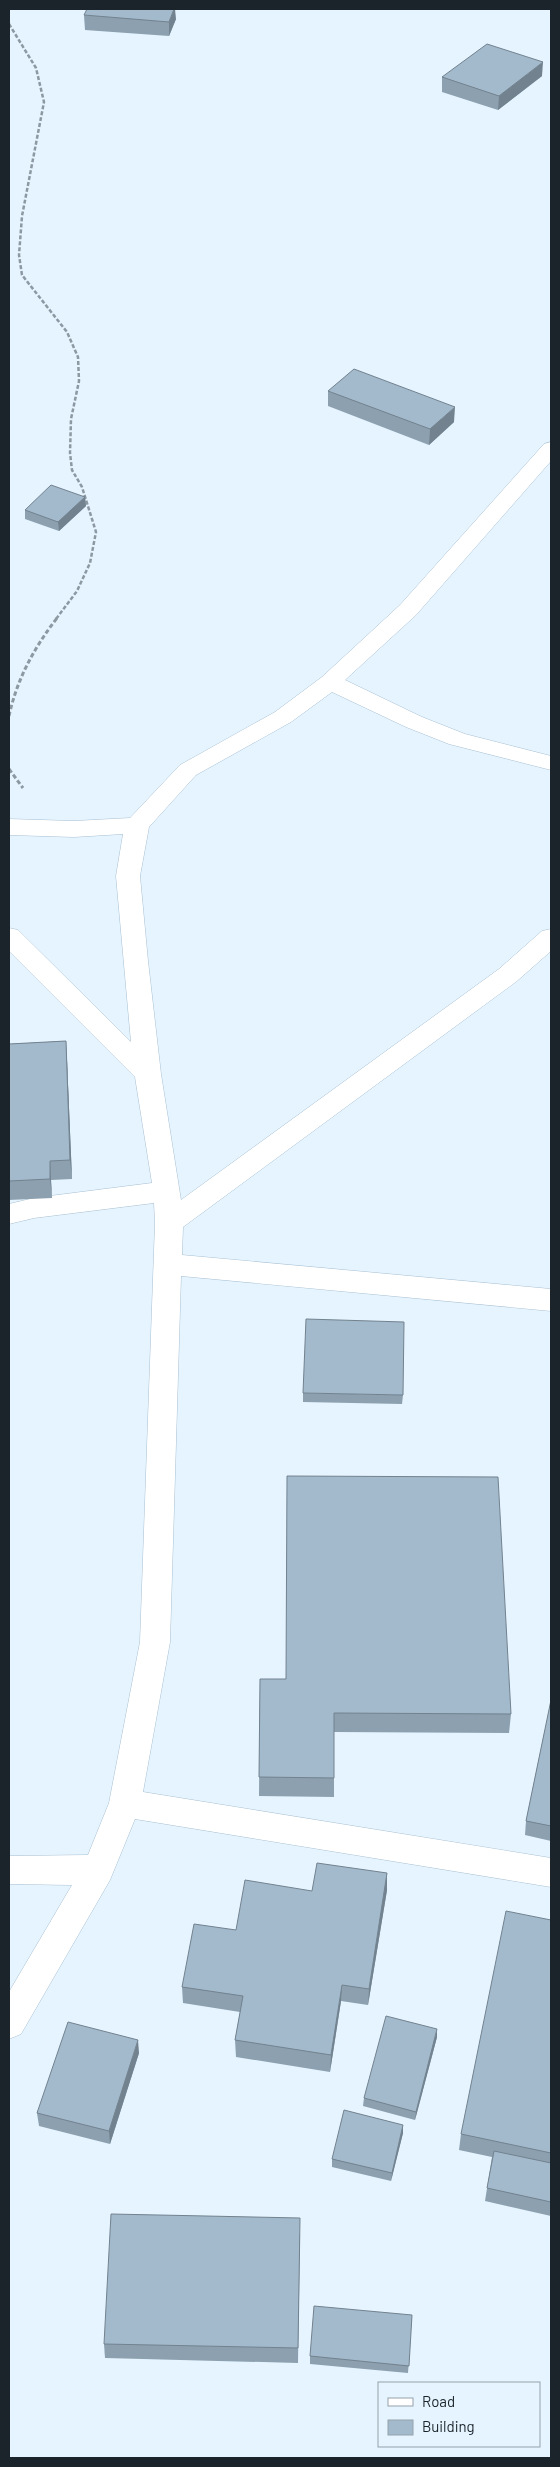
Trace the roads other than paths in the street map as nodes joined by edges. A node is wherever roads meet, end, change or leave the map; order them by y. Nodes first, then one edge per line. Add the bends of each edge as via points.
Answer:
1 (551, 448) edge
2 (330, 682) junction
3 (551, 763) edge
4 (137, 825) junction
5 (9, 827) edge
6 (9, 936) edge
7 (551, 937) edge
8 (148, 1074) junction
9 (167, 1191) junction
10 (9, 1214) edge
11 (169, 1223) junction
12 (167, 1264) junction
13 (551, 1300) edge
14 (125, 1803) junction
15 (9, 1870) edge
16 (98, 1870) junction
17 (551, 1873) edge
18 (9, 2023) edge

1 - 2 street via 408,610
2 - 3 street via 457,739
2 - 4 street via 283,717 188,770
4 - 5 street via 74,829
4 - 8 street via 128,876 134,961
6 - 8 street
7 - 11 street via 508,974
8 - 9 street
9 - 10 street
9 - 11 street
11 - 12 street
12 - 13 street
12 - 14 street via 155,1642
14 - 16 street
14 - 17 street
15 - 16 street
16 - 18 street

